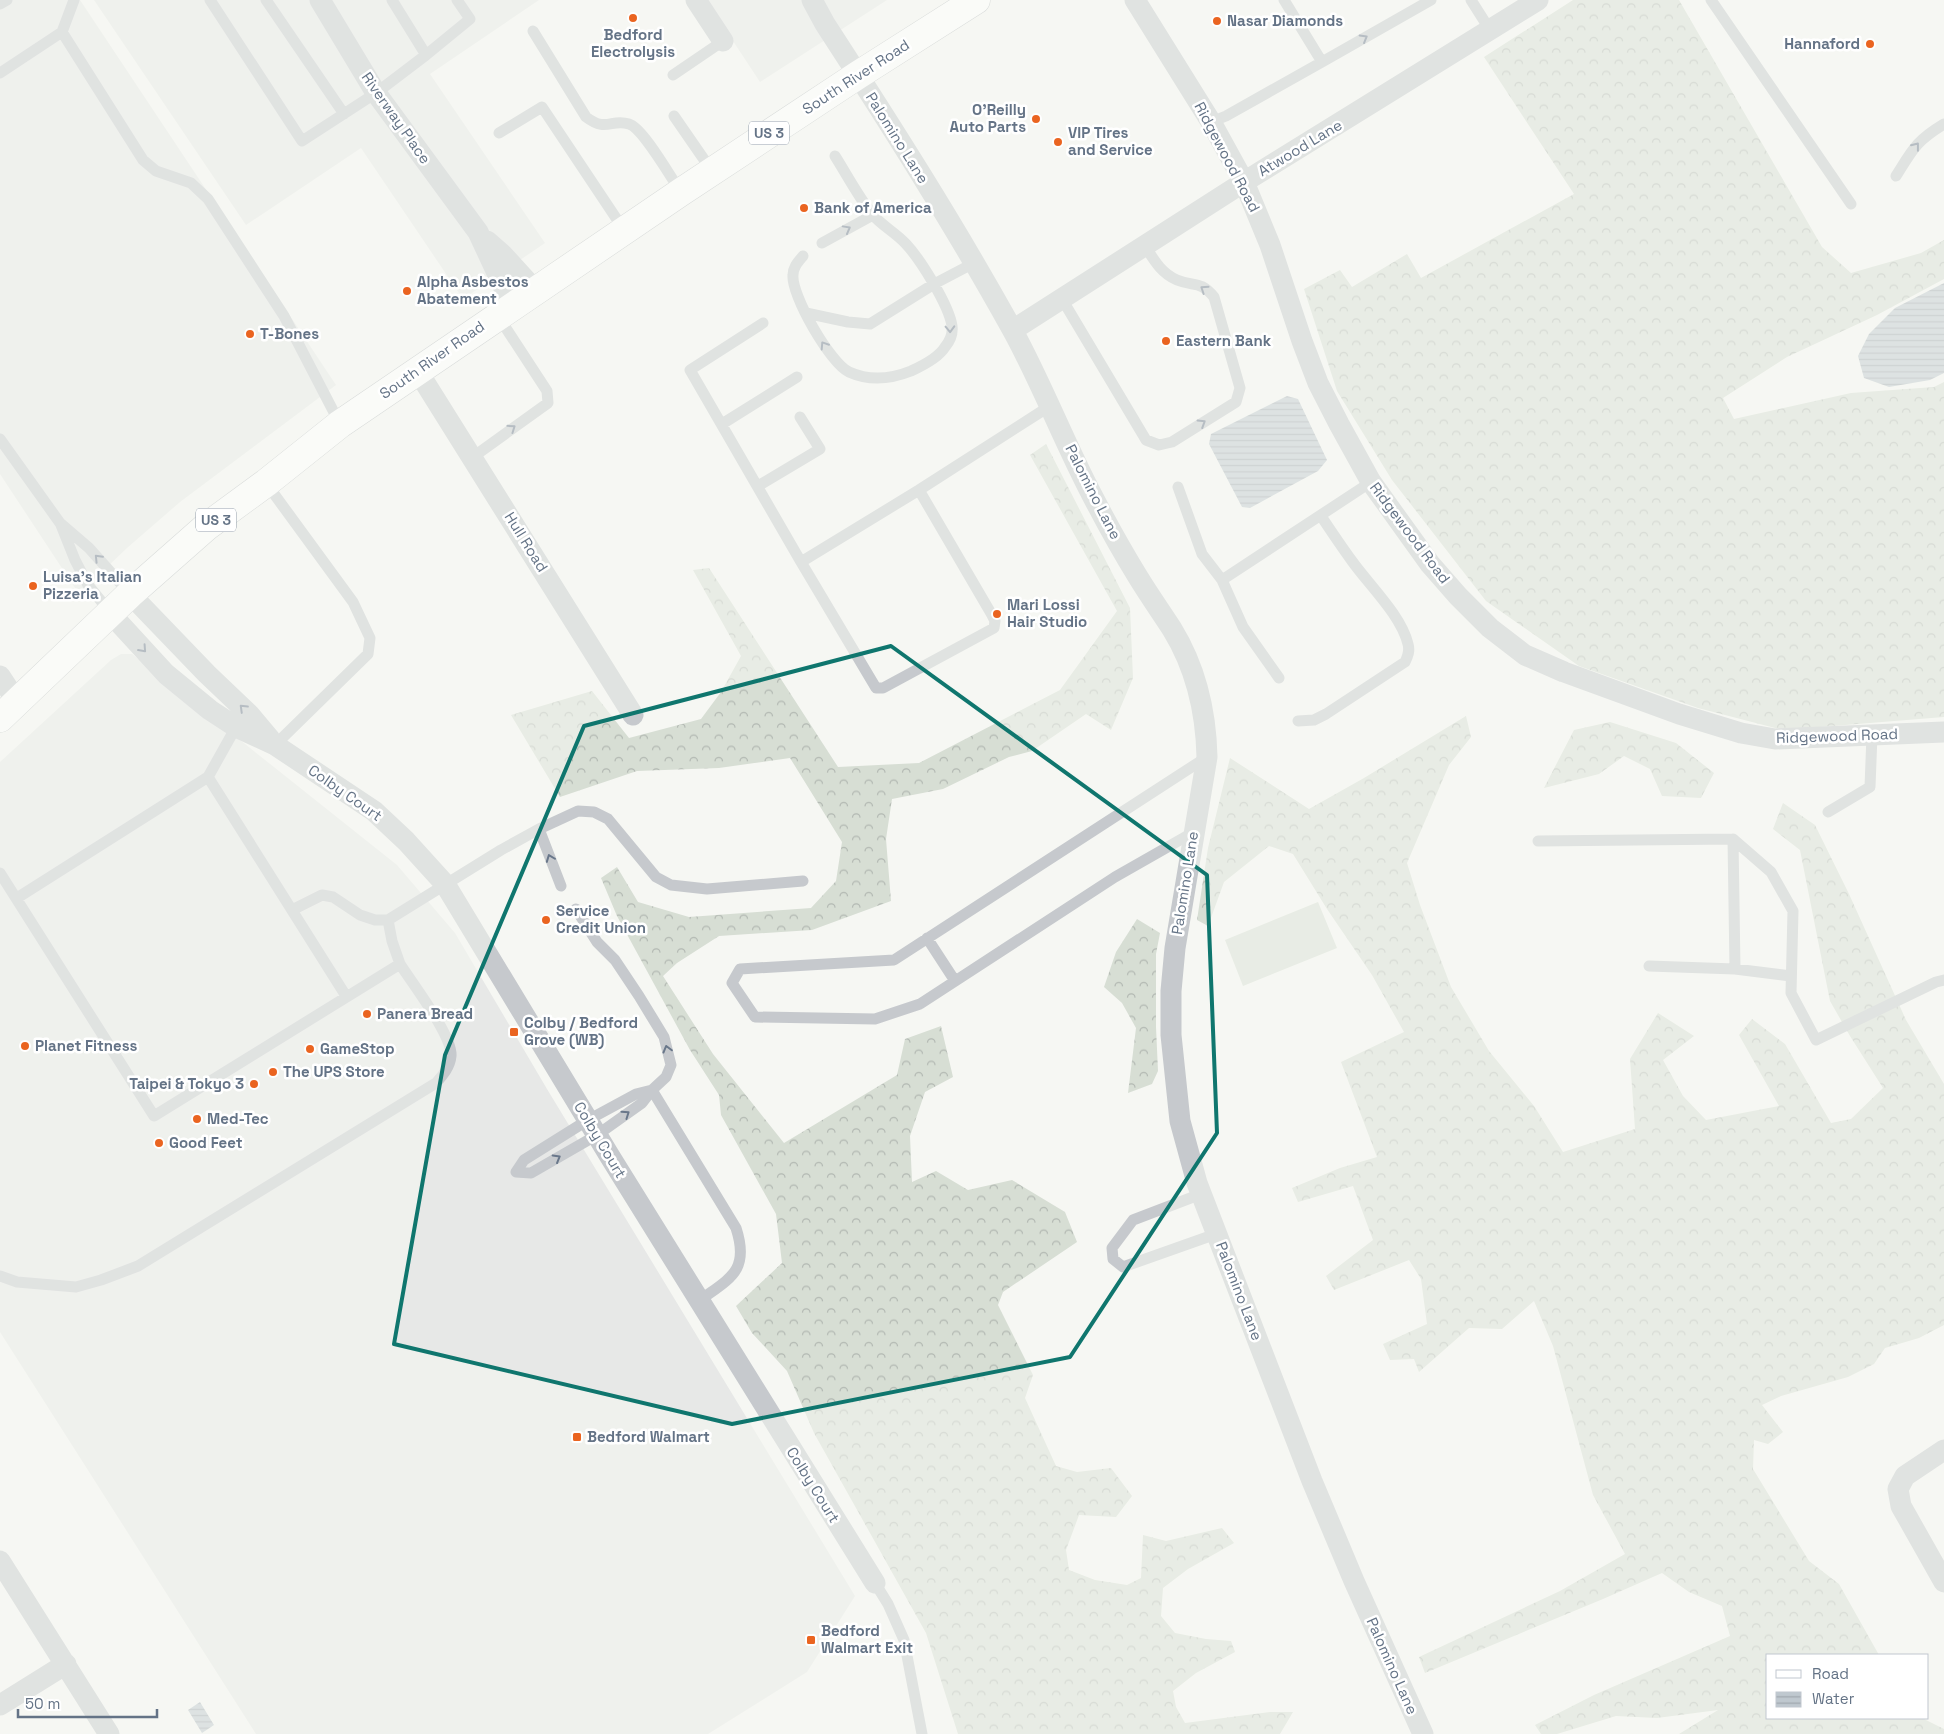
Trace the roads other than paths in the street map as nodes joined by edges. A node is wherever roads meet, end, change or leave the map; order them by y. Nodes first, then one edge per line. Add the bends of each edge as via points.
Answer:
1 (6, 0) edge
2 (74, 0) edge
3 (210, 0) edge
4 (266, 0) edge
5 (320, 0) edge
6 (392, 0) edge
7 (457, 0) edge
8 (696, 0) edge
9 (812, 0) edge
10 (976, 0) edge
11 (1135, 0) edge
12 (1284, 0) edge
13 (1431, 0) edge
14 (1471, 0) edge
15 (1538, 0) edge
16 (1711, 0) edge
17 (0, 4) edge
18 (1490, 30) junction
19 (533, 31) dead end
20 (62, 32) junction
21 (723, 41) joint
22 (426, 56) junction
23 (1322, 62) junction
24 (0, 73) edge
25 (858, 74) junction
26 (673, 75) dead end
27 (376, 93) junction
28 (344, 114) junction
29 (674, 116) dead end
30 (1211, 122) junction
31 (1944, 124) edge
32 (498, 133) dead end
33 (835, 156) dead end
34 (712, 171) junction
35 (1896, 176) dead end
36 (1244, 182) junction
37 (680, 192) junction
38 (1851, 204) dead end
39 (873, 215) junction
40 (624, 230) junction
41 (478, 232) junction
42 (822, 243) dead end
43 (1144, 246) junction
44 (803, 256) dead end
45 (974, 263) junction
46 (934, 284) junction
47 (535, 290) junction
48 (1062, 298) junction
49 (505, 310) junction
50 (806, 313) junction
51 (763, 323) dead end
52 (1012, 330) junction
53 (417, 370) junction
54 (797, 377) dead end
55 (1050, 406) junction
56 (800, 417) dead end
57 (340, 424) junction
58 (722, 424) junction
59 (0, 439) edge
60 (473, 456) junction
61 (1371, 482) junction
62 (266, 483) junction
63 (758, 486) junction
64 (1178, 487) dead end
65 (919, 490) junction
66 (1321, 516) junction
67 (60, 523) junction
68 (801, 562) junction
69 (1222, 580) junction
70 (130, 594) junction
71 (110, 613) junction
72 (0, 676) edge
73 (1279, 678) dead end
74 (8, 710) edge
75 (633, 714) dead end
76 (1298, 721) dead end
77 (236, 727) junction
78 (1944, 732) edge
79 (1872, 735) junction
80 (275, 745) junction
81 (1207, 757) junction
82 (208, 777) junction
83 (1828, 812) dead end
84 (539, 829) junction
85 (1194, 832) junction
86 (1733, 839) junction
87 (1538, 841) dead end
88 (0, 873) edge
89 (803, 881) dead end
90 (445, 884) junction
91 (561, 886) dead end
92 (17, 898) junction
93 (576, 909) dead end
94 (292, 910) junction
95 (388, 920) junction
96 (927, 938) junction
97 (400, 964) junction
98 (1649, 966) dead end
99 (1735, 969) junction
100 (1792, 976) junction
101 (1944, 980) edge
102 (955, 981) junction
103 (346, 996) junction
104 (652, 1090) junction
105 (593, 1127) junction
106 (1201, 1194) junction
107 (1216, 1234) junction
108 (0, 1276) edge
109 (699, 1301) junction
110 (1944, 1450) edge
111 (0, 1561) edge
112 (1944, 1582) edge
113 (875, 1583) joint
114 (66, 1664) junction
115 (0, 1705) edge
116 (109, 1734) edge
117 (922, 1734) edge
118 (1423, 1734) edge

1 - 17 lane
2 - 20 lane
3 - 28 lane via 302,141
4 - 28 lane
5 - 27 street, Riverway Place
6 - 22 lane
7 - 22 lane via 470,19
8 - 21 street
9 - 25 street, Palomino Lane
10 - 25 main road, South River Road / US 3
11 - 30 street, Ridgewood Road
12 - 23 lane
23 -> 13 lane
14 - 18 lane
15 - 18 street, Atwood Lane
16 - 38 lane
18 - 36 street, Atwood Lane
19 - 37 lane via 586,116 600,125 627,123 639,129
20 - 24 lane
20 - 57 lane via 143,160 156,171 191,183 208,199 284,316
21 - 26 lane
22 - 27 lane
23 - 30 lane
25 - 34 main road, South River Road / US 3
25 - 45 street, Palomino Lane
27 - 28 lane
27 - 41 street, Riverway Place
29 - 34 lane
30 - 36 street, Ridgewood Road
35 -> 31 lane via 1916,143
32 - 40 lane via 542,107
33 - 39 lane
34 - 37 main road, South River Road / US 3
36 - 43 street, Atwood Lane
36 - 61 street, Ridgewood Road via 1267,237 1318,383
37 - 40 main road, South River Road / US 3
42 -> 39 lane
39 - 46 lane via 908,245
40 - 47 main road, South River Road / US 3
41 - 47 street, Riverway Place
41 - 49 street, Riverway Place
43 - 48 street, Atwood Lane
48 -> 43 lane via 1146,440 1159,445 1172,442 1236,402 1240,388 1214,297 1207,288 1177,280 1161,270
44 - 50 lane via 794,266 792,277
45 - 46 lane
45 - 52 street, Palomino Lane
46 - 50 lane via 870,324
46 -> 50 lane via 952,326 950,339 944,350 899,376 866,377 847,371 834,360
47 - 49 main road, South River Road / US 3
48 - 52 street, Atwood Lane
49 - 53 main road, South River Road / US 3
60 -> 49 lane via 548,403 547,391
51 - 58 lane via 690,370
52 - 55 street, Palomino Lane
53 - 57 main road, South River Road / US 3
53 - 60 street, Hull Road
54 - 58 lane
55 - 65 lane
55 - 81 street, Palomino Lane via 1093,497 1183,650 1203,713
56 - 63 lane via 820,449
57 - 62 main road, South River Road / US 3
58 - 63 lane
59 - 67 lane
60 - 75 street, Hull Road
61 - 66 lane
61 - 79 street, Ridgewood Road via 1430,564 1458,596 1490,628 1525,655 1679,714 1741,733 1775,739
62 - 70 main road, South River Road / US 3 via 206,527
62 - 80 lane via 353,602 370,638 368,654
63 - 68 lane
64 - 69 lane via 1202,554
65 - 68 lane
65 - 68 lane via 992,614 994,628 884,688 876,688
66 - 69 lane
66 - 76 lane via 1352,562 1389,607 1403,631 1409,653 1405,662 1326,714 1314,720
70 -> 67 lane via 89,548
67 - 71 lane via 88,585
69 - 73 lane via 1243,627
70 - 71 main road, South River Road / US 3
80 -> 70 street, Colby Court via 249,714
71 - 74 main road, South River Road / US 3
71 -> 77 street, Colby Court via 166,674
72 - 74 street
77 - 80 street, Colby Court
77 - 82 lane
78 - 79 street, Ridgewood Road
79 - 83 lane via 1870,787
80 - 90 street, Colby Court via 374,811
81 - 85 street, Palomino Lane
81 - 96 lane
82 - 92 lane
82 - 94 lane
84 - 89 lane via 578,811 594,812 608,819 656,877 671,885 707,889
84 - 90 lane
91 -> 84 lane
85 - 102 lane via 1116,877
85 - 106 street, Palomino Lane via 1175,948 1171,1035 1180,1121
86 - 87 lane
86 - 99 lane
86 - 100 lane via 1771,872 1793,911
88 - 92 lane
90 - 95 lane
90 - 105 street, Colby Court
92 - 103 lane via 154,1116
104 -> 93 lane via 666,1077 671,1065 664,1038 615,960 597,942
94 - 95 lane via 322,895 333,897 375,920
94 - 103 lane
95 - 97 lane
96 - 102 lane
96 - 102 lane via 894,960 740,969 732,983 755,1017 875,1019 920,1004
97 - 103 lane
97 - 108 lane via 449,1039 451,1056 447,1071 436,1083 138,1266 76,1287 17,1282
98 - 99 lane
99 - 100 lane
100 - 101 lane via 1791,993 1816,1040
104 - 105 lane via 636,1094
105 -> 104 lane via 642,1103
104 - 109 lane via 736,1228 741,1243 737,1270
105 -> 105 lane via 524,1160 516,1172 531,1173
105 - 109 street, Colby Court
106 - 107 street, Palomino Lane
106 - 107 lane via 1133,1220 1112,1248 1113,1259 1123,1267
107 - 118 street, Palomino Lane via 1312,1481
109 - 113 street, Colby Court
110 - 112 street via 1905,1476 1898,1489 1901,1506
111 - 114 street
113 - 117 lane via 904,1640
114 - 115 street
114 - 116 street

